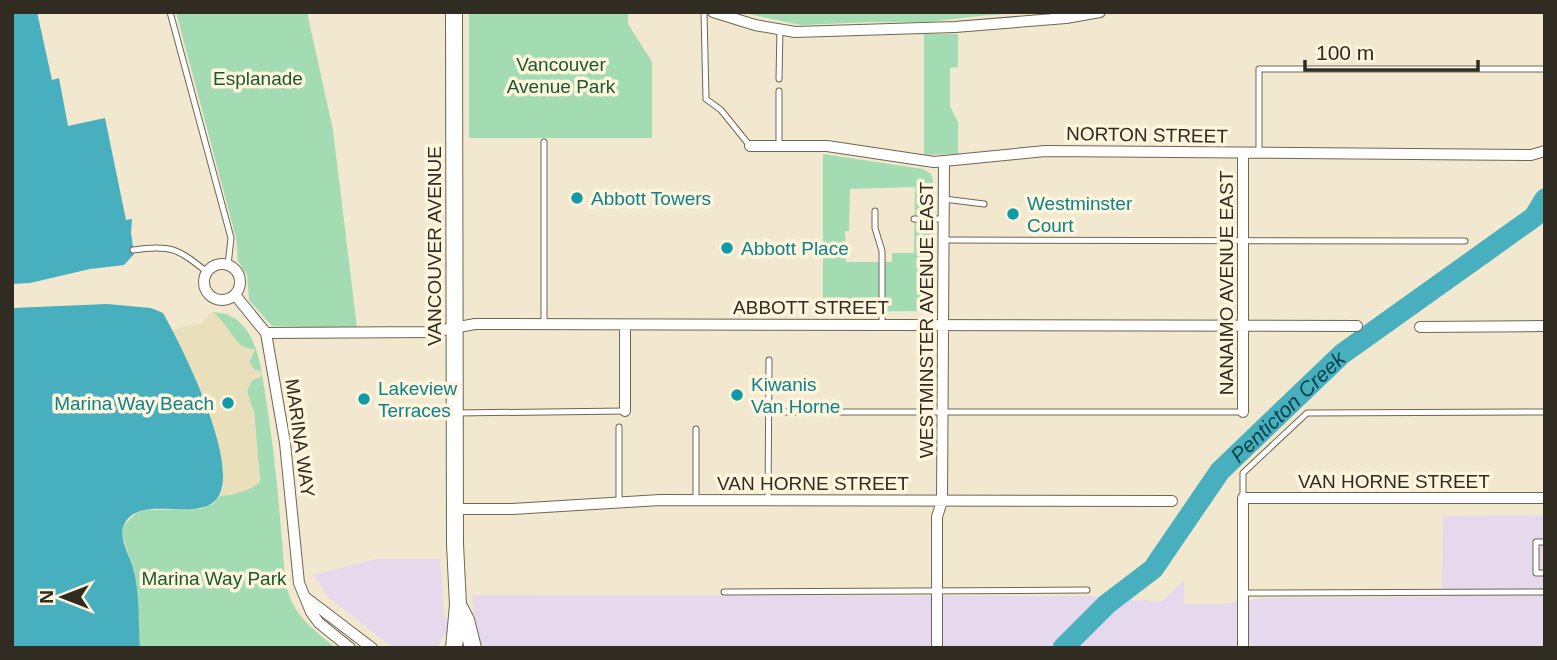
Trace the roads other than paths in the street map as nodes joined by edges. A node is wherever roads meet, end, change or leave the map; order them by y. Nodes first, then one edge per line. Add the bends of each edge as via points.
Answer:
1 (170, 12) edge
2 (454, 12) edge
3 (704, 12) edge
4 (713, 12) edge
5 (1100, 12) edge
6 (779, 29) junction
7 (1545, 69) edge
8 (779, 79) dead end
9 (779, 91) dead end
10 (544, 142) dead end
11 (750, 146) joint
12 (779, 146) junction
13 (1545, 151) edge
14 (1243, 154) junction
15 (1259, 154) junction
16 (944, 161) junction
17 (944, 199) junction
18 (984, 204) dead end
19 (875, 211) dead end
20 (915, 219) dead end
21 (944, 219) junction
22 (944, 240) junction
23 (1243, 241) junction
24 (1465, 242) dead end
25 (133, 250) dead end
26 (228, 265) junction
27 (207, 272) junction
28 (235, 295) junction
29 (882, 324) junction
30 (544, 325) junction
31 (625, 325) junction
32 (944, 325) junction
33 (1243, 325) junction
34 (1357, 326) dead end
35 (1545, 326) edge
36 (1420, 327) dead end
37 (455, 328) junction
38 (266, 333) junction
39 (769, 360) dead end
40 (625, 411) joint
41 (768, 412) junction
42 (943, 412) junction
43 (1243, 412) joint
44 (1545, 412) edge
45 (455, 413) junction
46 (619, 427) dead end
47 (696, 429) dead end
48 (1243, 498) junction
49 (1545, 498) edge
50 (696, 500) junction
51 (768, 501) junction
52 (942, 501) junction
53 (1172, 502) dead end
54 (619, 503) junction
55 (455, 509) junction
56 (1545, 541) edge
57 (1545, 573) edge
58 (1087, 590) dead end
59 (937, 591) junction
60 (724, 592) dead end
61 (1545, 592) edge
62 (1243, 593) junction
63 (304, 597) junction
64 (458, 605) junction
65 (350, 648) edge
66 (373, 648) edge
67 (454, 648) edge
68 (473, 648) edge
69 (937, 648) edge
70 (1243, 648) edge

1 - 26 lane via 231,238
2 - 37 street, VANCOUVER AVENUE
3 - 11 lane via 706,99 722,110
4 - 6 street
5 - 6 street via 956,27
6 - 8 lane
7 - 15 lane via 1259,69
9 - 12 lane
10 - 30 lane
11 - 12 street, NORTON STREET
12 - 16 street, NORTON STREET via 827,146
13 - 15 street, NORTON STREET via 1531,155
14 - 15 street, NORTON STREET
14 - 16 street, NORTON STREET via 1045,151
14 - 23 street, NANAIMO AVENUE EAST
16 - 17 street, WESTMINSTER AVENUE EAST
17 - 18 lane
17 - 21 street, WESTMINSTER AVENUE EAST
19 - 29 lane via 882,251
20 - 21 lane
21 - 22 street, WESTMINSTER AVENUE EAST
22 - 23 lane
22 - 32 street, WESTMINSTER AVENUE EAST
23 - 24 lane
23 - 33 street, NANAIMO AVENUE EAST
25 - 27 lane via 160,246 177,250
26 - 27 street
26 - 28 street, MARINA WAY via 240,280
27 - 28 street via 205,288 212,297 224,300
28 - 38 street, MARINA WAY
29 - 31 street, ABBOTT STREET
29 - 32 street, ABBOTT STREET
30 - 31 street, ABBOTT STREET
30 - 37 street, ABBOTT STREET
31 - 40 street
32 - 33 street, ABBOTT STREET
32 - 42 street, WESTMINSTER AVENUE EAST
33 - 34 street, ABBOTT STREET
33 - 43 street, NANAIMO AVENUE EAST
35 - 36 street
37 - 38 street, ABBOTT STREET
37 - 45 street, VANCOUVER AVENUE
38 - 63 street, MARINA WAY via 285,443 297,573
39 - 41 lane
40 - 45 lane
41 - 42 lane
41 - 51 lane
42 - 43 lane
42 - 52 street, WESTMINSTER AVENUE EAST
44 - 48 lane via 1307,413 1243,473
45 - 55 street, VANCOUVER AVENUE
46 - 54 lane
47 - 50 lane
48 - 49 street, VAN HORNE STREET
48 - 62 street
50 - 51 street, VAN HORNE STREET
50 - 54 street, VAN HORNE STREET
51 - 52 street, VAN HORNE STREET
52 - 53 street, VAN HORNE STREET
52 - 59 street, WESTMINSTER AVENUE EAST via 937,517
54 - 55 street, VAN HORNE STREET
55 - 64 street, VANCOUVER AVENUE
56 - 57 lane via 1536,542 1536,573
58 - 59 lane
59 - 60 lane
59 - 69 street, WESTMINSTER AVENUE EAST
61 - 62 lane
62 - 70 street
63 - 65 street, MARINA WAY via 319,623
63 - 66 street
64 - 67 street, VANCOUVER AVENUE
64 - 68 street, VANCOUVER AVENUE

